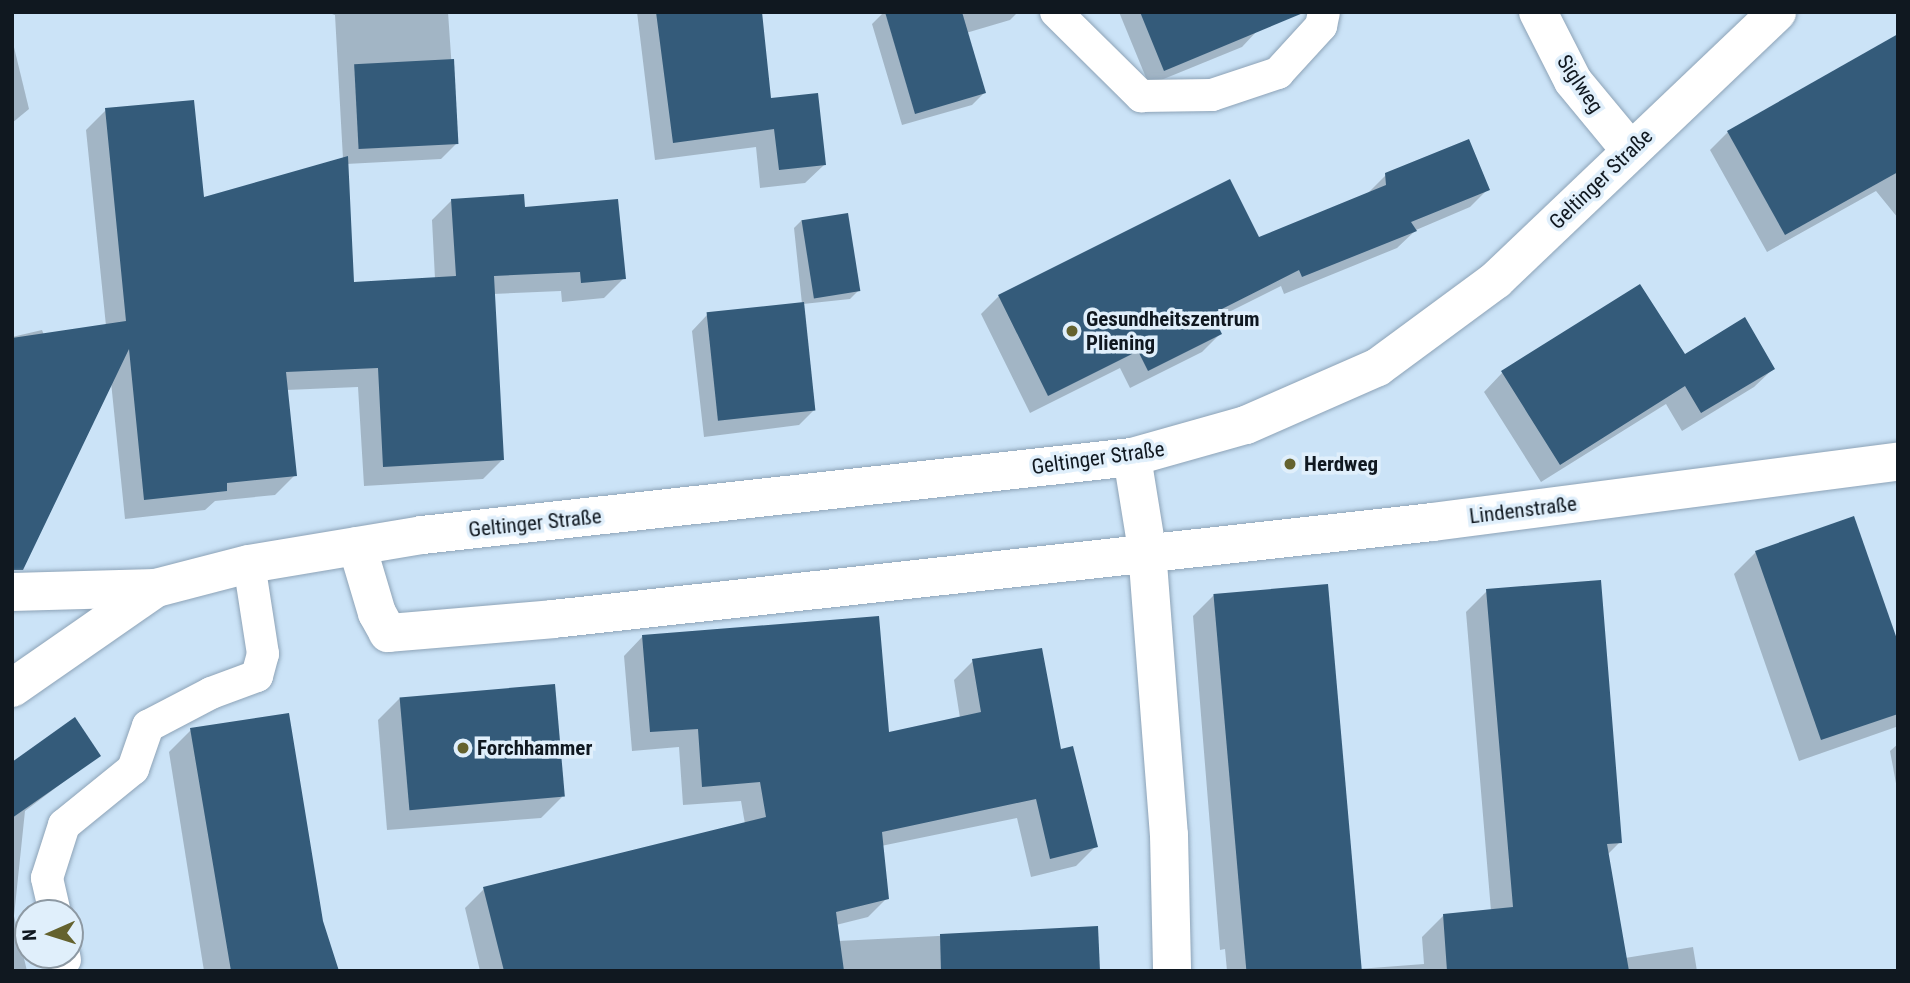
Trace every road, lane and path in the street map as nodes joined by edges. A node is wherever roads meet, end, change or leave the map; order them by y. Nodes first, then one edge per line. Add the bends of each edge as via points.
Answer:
1 (1056, 12) edge
2 (1324, 12) edge
3 (1538, 12) edge
4 (1777, 12) edge
5 (1631, 151) junction
6 (1132, 457) junction
7 (1898, 462) edge
8 (357, 546) junction
9 (1147, 550) junction
10 (248, 564) junction
11 (156, 588) junction
12 (12, 592) edge
13 (12, 688) edge
14 (52, 899) edge
15 (1172, 971) edge

1 - 2 lane via 1140,96 1212,95 1278,73 1321,26
3 - 5 street, Siglweg via 1573,81
4 - 5 street, Geltinger Straße
5 - 6 street, Geltinger Straße via 1496,280 1378,367 1246,425
6 - 8 street, Geltinger Straße
6 - 9 street
7 - 9 street, Lindenstraße via 1433,522
8 - 9 street via 377,612 388,632 553,619
8 - 10 street, Geltinger Straße
9 - 15 street via 1169,835
10 - 11 street, Geltinger Straße
10 - 14 lane via 264,654 257,676 211,693 148,726 133,769 64,825 47,877
11 - 12 street, Geltinger Straße
11 - 13 street, Geltinger Straße

